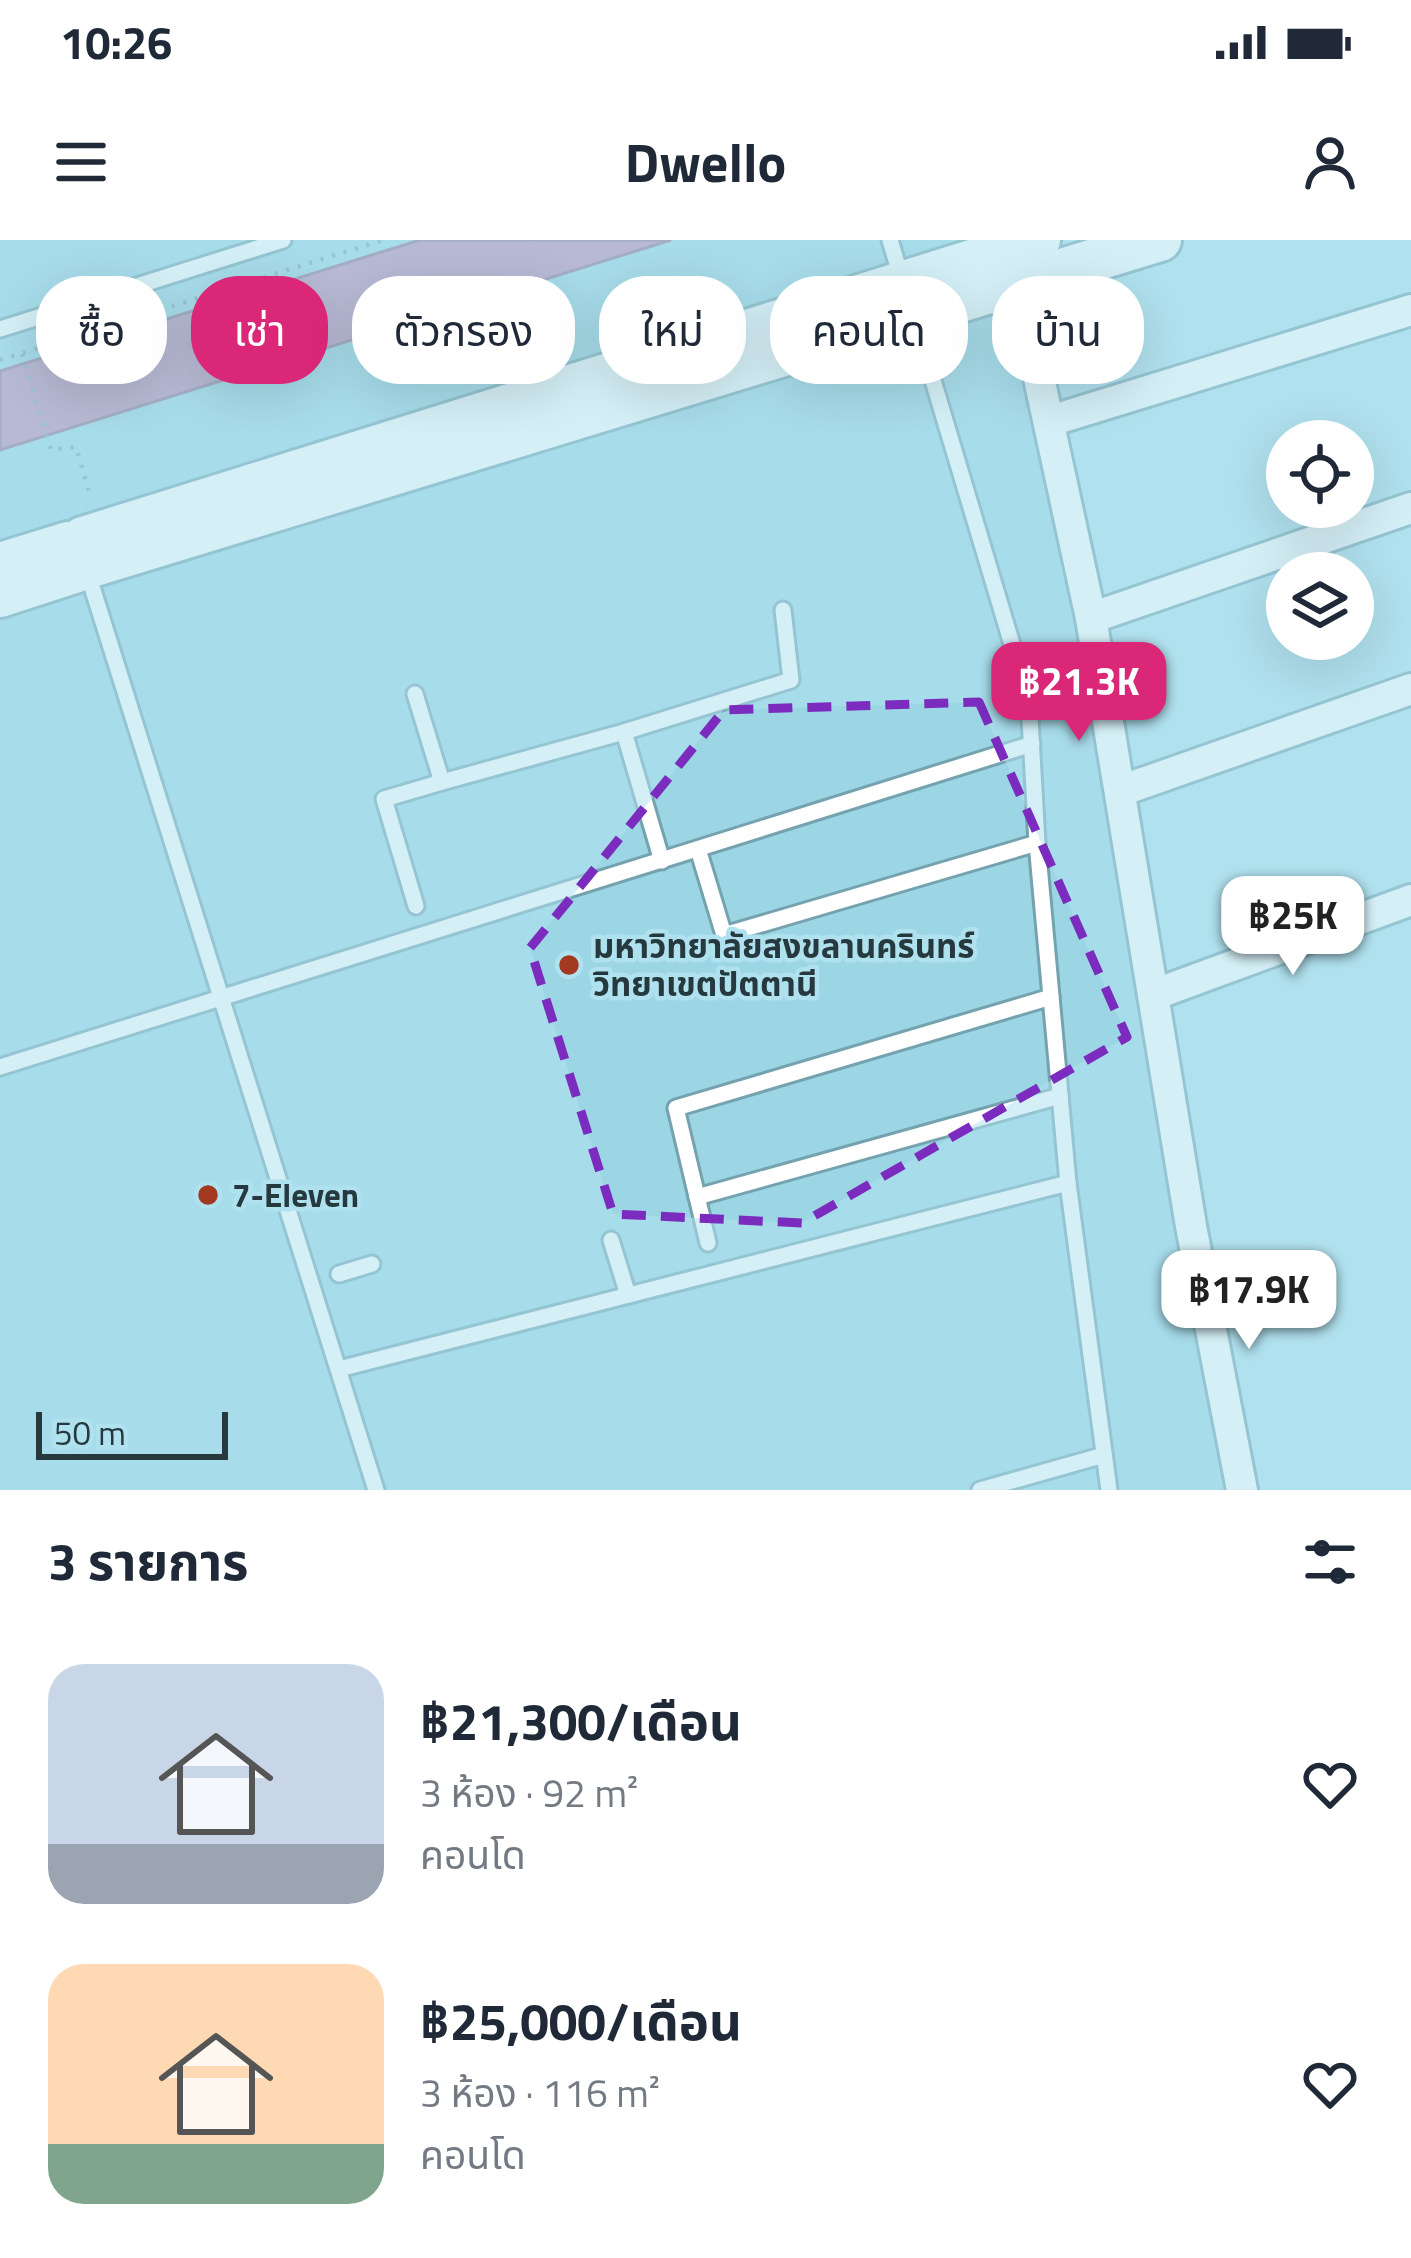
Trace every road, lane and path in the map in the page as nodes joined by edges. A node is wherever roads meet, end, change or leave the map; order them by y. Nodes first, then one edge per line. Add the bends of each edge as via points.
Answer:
1 (283, 240) edge
2 (383, 240) edge
3 (890, 240) edge
4 (1160, 240) edge
5 (1023, 257) edge
6 (901, 276) edge
7 (968, 277) edge
8 (1411, 310) edge
9 (0, 328) edge
10 (770, 342) edge
11 (24, 357) junction
12 (0, 361) edge
13 (934, 384) edge
14 (1050, 421) junction
15 (51, 450) dead end
16 (1411, 508) edge
17 (82, 558) junction
18 (0, 564) edge
19 (0, 596) edge
20 (783, 610) dead end
21 (1091, 618) junction
22 (1411, 689) edge
23 (415, 694) dead end
24 (624, 732) junction
25 (1033, 744) junction
26 (442, 782) junction
27 (1120, 791) junction
28 (1037, 843) junction
29 (698, 849) junction
30 (662, 861) junction
31 (1411, 900) edge
32 (416, 906) dead end
33 (1153, 995) junction
34 (1051, 997) junction
35 (222, 998) junction
36 (0, 1067) edge
37 (1060, 1096) junction
38 (1068, 1183) junction
39 (697, 1197) junction
40 (611, 1240) dead end
41 (708, 1244) dead end
42 (372, 1264) dead end
43 (324, 1278) junction
44 (628, 1294) junction
45 (339, 1369) junction
46 (1104, 1455) junction
47 (376, 1490) edge
48 (980, 1490) edge
49 (1109, 1490) edge
50 (1242, 1490) edge

1 - 9 lane
2 - 11 path
3 - 6 lane
4 - 5 main road
5 - 7 main road
5 - 14 street
8 - 14 street
10 - 17 main road
11 - 12 path
11 - 15 path
13 - 25 lane via 1029,701
14 - 21 street
16 - 21 street
17 - 18 main road
17 - 19 main road
17 - 35 lane
20 - 24 lane via 791,680
21 - 27 street
22 - 27 street
23 - 26 lane
24 - 26 lane
24 - 30 lane
25 - 28 lane
25 - 29 lane
26 - 32 lane via 384,799
27 - 33 street
28 - 29 lane via 724,935
28 - 34 lane
29 - 30 lane
30 - 35 lane
31 - 33 street
33 - 50 street
34 - 37 lane
34 - 39 lane via 676,1108
35 - 36 lane
35 - 43 lane
37 - 38 lane
37 - 39 lane
38 - 44 lane
38 - 46 lane
39 - 41 lane
40 - 44 lane
42 - 43 lane
43 - 45 lane
44 - 45 lane
45 - 47 lane
46 - 48 lane
46 - 49 lane

